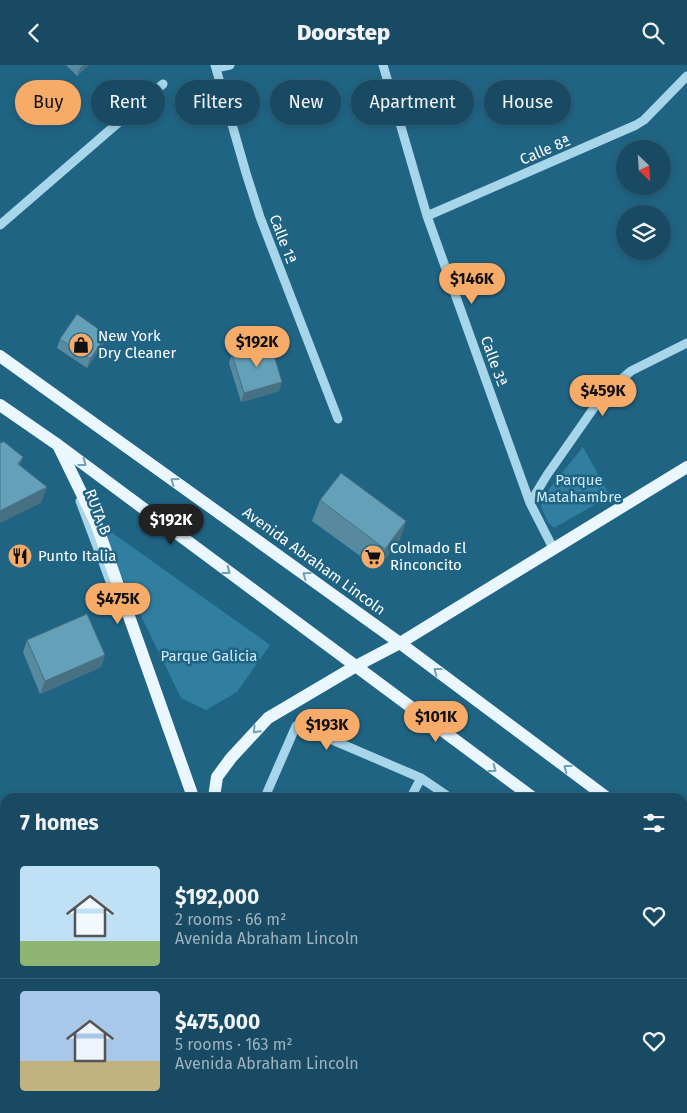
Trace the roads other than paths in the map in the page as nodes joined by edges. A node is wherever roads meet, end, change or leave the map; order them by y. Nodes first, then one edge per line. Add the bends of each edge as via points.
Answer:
1 (230, 65) edge
2 (383, 65) edge
3 (216, 67) edge
4 (687, 75) edge
5 (116, 125) edge
6 (427, 217) junction
7 (0, 225) edge
8 (687, 343) edge
9 (1, 358) edge
10 (0, 401) edge
11 (0, 405) edge
12 (338, 419) dead end
13 (58, 445) junction
14 (687, 467) edge
15 (530, 503) junction
16 (553, 549) junction
17 (400, 643) junction
18 (356, 667) junction
19 (421, 778) junction
20 (191, 793) edge
21 (215, 793) edge
22 (267, 793) edge
23 (413, 793) edge
24 (443, 793) edge
25 (527, 793) edge
26 (601, 793) edge

1 - 3 street
2 - 6 street, Calle 3ª
3 - 12 street, Calle 1ª via 260,217
4 - 6 street, Calle 8ª via 636,125
5 - 7 street
6 - 15 street, Calle 3ª
8 - 15 street via 631,371 610,389
17 -> 9 main road, Avenida Abraham Lincoln
10 - 13 street
11 - 13 main road
13 -> 18 main road
13 - 20 main road via 96,523
14 - 16 main road
15 - 16 street, Calle 3ª
16 - 17 main road
17 - 18 main road
26 -> 17 main road, Avenida Abraham Lincoln
18 -> 21 main road via 268,719 231,758 218,777
18 -> 25 main road
19 - 22 street via 296,726
19 - 23 street
19 - 24 street

